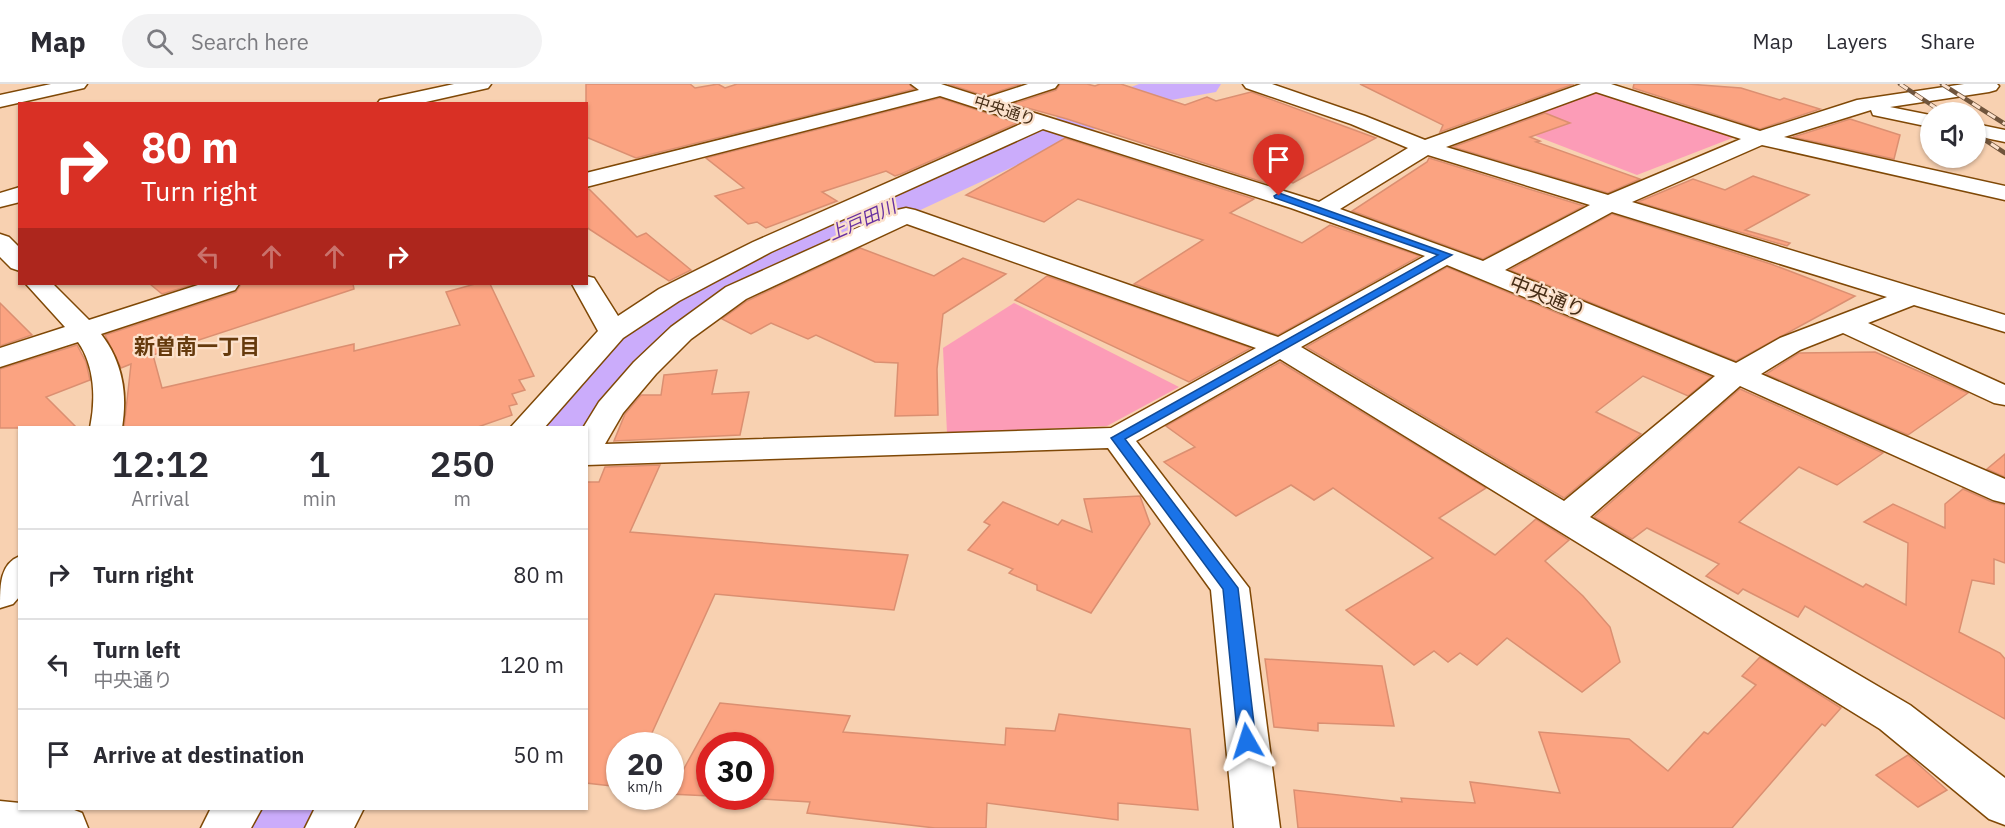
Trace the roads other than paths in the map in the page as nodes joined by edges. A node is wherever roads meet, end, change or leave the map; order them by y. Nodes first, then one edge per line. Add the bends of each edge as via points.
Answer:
1 (77, 84) edge
2 (1048, 84) edge
3 (1253, 84) edge
4 (474, 85) edge
5 (1593, 85) edge
6 (931, 87) edge
7 (1993, 88) edge
8 (0, 101) edge
9 (396, 102) edge
10 (480, 102) edge
11 (986, 104) junction
12 (1857, 106) junction
13 (1920, 119) edge
14 (1058, 127) junction
15 (1986, 132) edge
16 (2005, 136) edge
17 (1760, 138) junction
18 (1425, 147) junction
19 (588, 179) edge
20 (2005, 193) edge
21 (18, 195) edge
22 (0, 200) edge
23 (1613, 202) junction
24 (1322, 210) junction
25 (0, 242) edge
26 (1446, 255) junction
27 (18, 261) edge
28 (1486, 270) junction
29 (40, 285) edge
30 (222, 285) edge
31 (586, 285) edge
32 (1915, 295) junction
33 (1846, 324) junction
34 (2005, 324) edge
35 (81, 329) junction
36 (614, 332) junction
37 (1280, 347) junction
38 (0, 358) edge
39 (1738, 374) junction
40 (2005, 396) edge
41 (106, 426) edge
42 (528, 426) edge
43 (1118, 438) junction
44 (588, 445) edge
45 (588, 455) edge
46 (2005, 492) edge
47 (1565, 519) junction
48 (18, 571) edge
49 (0, 594) edge
50 (2005, 805) edge
51 (238, 810) edge
52 (340, 810) edge
53 (0, 822) edge
54 (65, 828) edge
55 (224, 828) edge
56 (328, 828) edge
57 (1257, 828) edge

1 - 8 street
2 - 11 street
3 - 18 street
4 - 9 street
4 - 10 street
5 - 17 street
5 - 18 street
6 - 11 street, 中央通り
6 - 19 street
7 - 12 street
11 - 14 street, 中央通り
12 - 13 street
12 - 17 street
14 - 24 street, 中央通り
14 - 36 street via 762,247 669,295
15 - 16 street
17 - 20 street
17 - 23 street
18 - 23 street
18 - 24 street
21 - 22 street
23 - 28 street
23 - 32 street
24 - 26 street, 中央通り
25 - 27 street
26 - 28 street, 中央通り
26 - 37 street
28 - 39 street, 中央通り
29 - 35 street
30 - 35 street
31 - 36 street
32 - 33 street
32 - 34 street
33 - 39 street via 1790,344
33 - 40 street
35 - 38 street
35 - 41 street via 100,354 109,391
36 - 42 street
37 - 43 street
37 - 44 street via 906,215 736,293 681,333 645,368 610,409
37 - 47 street
39 - 46 street, 中央通り
39 - 47 street
43 - 45 street
43 - 57 street via 1230,588
47 - 50 street via 1895,717
48 - 49 street
51 - 55 street
52 - 56 street
53 - 54 street

